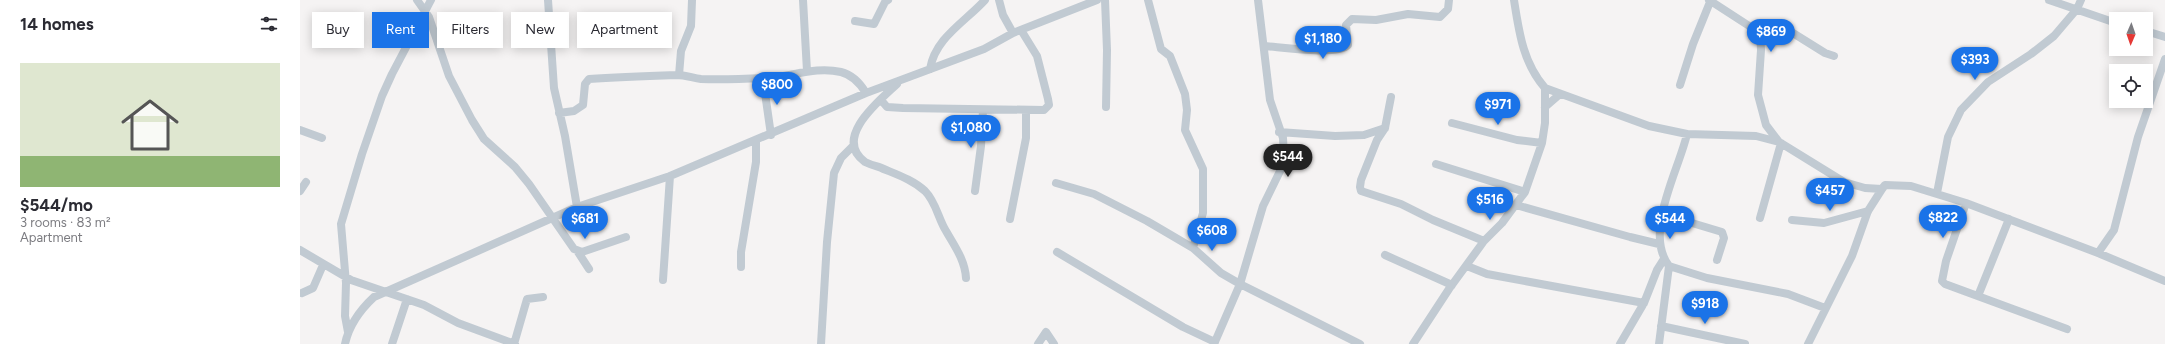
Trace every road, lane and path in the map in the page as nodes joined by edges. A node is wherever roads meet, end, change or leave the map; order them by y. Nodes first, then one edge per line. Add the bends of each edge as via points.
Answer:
1 (417, 0) edge
2 (431, 0) edge
3 (548, 0) edge
4 (692, 0) edge
5 (802, 0) edge
6 (888, 0) edge
7 (985, 0) edge
8 (999, 0) edge
9 (1097, 0) edge
10 (1105, 0) edge
11 (1148, 0) edge
12 (1258, 0) edge
13 (1449, 0) edge
14 (1514, 0) edge
15 (2049, 0) edge
16 (2081, 0) edge
17 (1710, 1) edge
18 (2077, 9) junction
19 (425, 12) edge
20 (426, 12) edge
21 (429, 17) edge
22 (2109, 20) edge
23 (855, 21) dead end
24 (1758, 29) junction
25 (1021, 30) junction
26 (1013, 33) junction
27 (2153, 33) edge
28 (2165, 37) edge
29 (1264, 46) junction
30 (406, 48) edge
31 (1834, 56) dead end
32 (2165, 59) edge
33 (930, 69) junction
34 (807, 71) junction
35 (679, 75) junction
36 (767, 78) junction
37 (900, 80) junction
38 (1680, 85) dead end
39 (1545, 88) junction
40 (866, 93) junction
41 (1560, 94) junction
42 (1391, 97) dead end
43 (881, 100) junction
44 (1106, 107) dead end
45 (1545, 107) junction
46 (983, 110) junction
47 (1026, 111) junction
48 (559, 113) junction
49 (1452, 123) dead end
50 (1385, 128) junction
51 (300, 130) edge
52 (1279, 132) junction
53 (771, 134) junction
54 (1687, 134) junction
55 (322, 138) dead end
56 (756, 142) junction
57 (1542, 143) junction
58 (1780, 143) junction
59 (854, 145) junction
60 (1436, 164) dead end
61 (670, 176) junction
62 (306, 182) dead end
63 (1056, 183) dead end
64 (1882, 189) junction
65 (300, 191) edge
66 (975, 191) dead end
67 (1525, 192) junction
68 (1937, 193) junction
69 (1966, 203) junction
70 (1516, 205) junction
71 (577, 208) junction
72 (1868, 211) junction
73 (1662, 214) junction
74 (1010, 218) dead end
75 (1760, 218) dead end
76 (553, 219) junction
77 (2009, 219) junction
78 (1792, 220) dead end
79 (626, 237) dead end
80 (1484, 241) junction
81 (1659, 244) junction
82 (1193, 248) junction
83 (300, 250) edge
84 (578, 252) junction
85 (1057, 252) dead end
86 (2098, 253) junction
87 (1385, 255) dead end
88 (1716, 260) dead end
89 (1666, 263) junction
90 (323, 265) junction
91 (1467, 266) junction
92 (741, 267) dead end
93 (589, 269) dead end
94 (345, 277) junction
95 (966, 278) dead end
96 (663, 280) dead end
97 (2165, 281) edge
98 (1240, 284) junction
99 (1452, 285) junction
100 (387, 292) junction
101 (302, 294) dead end
102 (1978, 296) junction
103 (543, 297) dead end
104 (407, 299) junction
105 (1644, 303) junction
106 (1825, 308) junction
107 (1661, 326) junction
108 (2067, 329) dead end
109 (348, 332) junction
110 (1215, 343) edge
111 (345, 344) edge
112 (392, 344) edge
113 (514, 344) edge
114 (821, 344) edge
115 (1038, 344) edge
116 (1054, 344) edge
117 (1360, 344) edge
118 (1413, 344) edge
119 (1620, 344) edge
120 (1659, 344) edge
121 (1746, 344) edge
122 (1808, 344) edge

1 - 19 street
2 - 20 street
3 - 48 street via 554,88
4 - 35 street via 692,26 681,51
5 - 34 street
6 - 23 street via 874,24
7 - 33 street via 946,37 931,60
8 - 26 street via 1003,15
9 - 25 street
10 - 44 street
11 - 82 street via 1160,49 1170,56 1185,94 1185,130 1203,169 1203,213
12 - 29 street
13 - 29 street via 1448,9 1440,17 1408,14 1376,20 1352,19 1346,25 1348,45 1341,49 1314,51
14 - 39 street via 1520,34 1531,71
15 - 18 street
16 - 18 street
17 - 24 street
17 - 38 street via 1692,44
18 - 22 street
18 - 68 street via 2044,45 1988,82 1961,110 1948,137
21 - 76 street via 449,76 472,120 484,139 516,167
24 - 31 street via 1780,25
24 - 58 street via 1762,36 1758,95 1766,125
25 - 26 street
25 - 47 street via 1037,56 1049,105 1044,110
26 - 33 street via 984,49
27 - 28 street
29 - 52 street via 1270,100
30 - 94 street via 392,74 362,154 341,224
32 - 86 street via 2138,137 2114,230
33 - 37 street
34 - 36 street
34 - 40 street via 843,73 860,83
35 - 36 street via 710,79
35 - 48 street via 623,76 589,80 585,84 583,106 574,111
36 - 53 street via 765,93
37 - 40 street
37 - 43 street
39 - 41 street
39 - 45 street
40 - 53 street
41 - 45 street
41 - 54 street via 1649,126
42 - 50 street
43 - 46 street via 892,108
43 - 59 street via 856,128
45 - 57 street
46 - 47 street
46 - 66 street
47 - 74 street via 1026,138
48 - 71 street
49 - 57 street via 1504,137
50 - 52 street via 1364,135 1335,136
50 - 80 street via 1377,140 1360,186 1361,191 1400,204
51 - 55 street
52 - 98 street via 1283,148 1282,167 1263,206
53 - 56 street
54 - 58 street via 1756,136
54 - 73 street
56 - 61 street
56 - 92 street via 756,162 741,252
57 - 67 street
58 - 64 street via 1844,182 1865,188
58 - 75 street
59 - 95 street via 856,152 865,162 903,176 926,192 934,202 943,227 963,260
59 - 114 street via 841,158 834,173
60 - 67 street
61 - 71 street
61 - 96 street
62 - 65 street
63 - 82 street via 1094,194
64 - 68 street via 1885,185 1903,185
64 - 72 street
67 - 70 street
68 - 69 street
69 - 77 street
69 - 102 street via 1946,261 1942,281
70 - 80 street
70 - 81 street
71 - 76 street
72 - 78 street via 1824,223
72 - 106 street via 1852,256
73 - 81 street
73 - 88 street via 1722,232 1724,238
76 - 84 street
76 - 100 street
77 - 86 street
77 - 102 street
79 - 84 street
80 - 91 street
81 - 89 street
82 - 98 street via 1221,273
83 - 90 street
84 - 93 street
85 - 110 street via 1183,327
86 - 97 street
87 - 99 street
89 - 105 street via 1657,270
89 - 106 street via 1707,278 1788,294
89 - 107 street via 1666,296
90 - 94 street
90 - 101 street via 313,288
91 - 99 street
91 - 105 street via 1487,274
94 - 100 street
94 - 109 street via 345,316
98 - 110 street
98 - 117 street
99 - 118 street
100 - 104 street
100 - 109 street via 374,297 360,310
102 - 108 street
103 - 113 street via 527,299
104 - 112 street
104 - 113 street via 458,323
105 - 119 street
106 - 122 street
107 - 120 street
107 - 121 street
109 - 111 street
115 - 116 street via 1046,332

